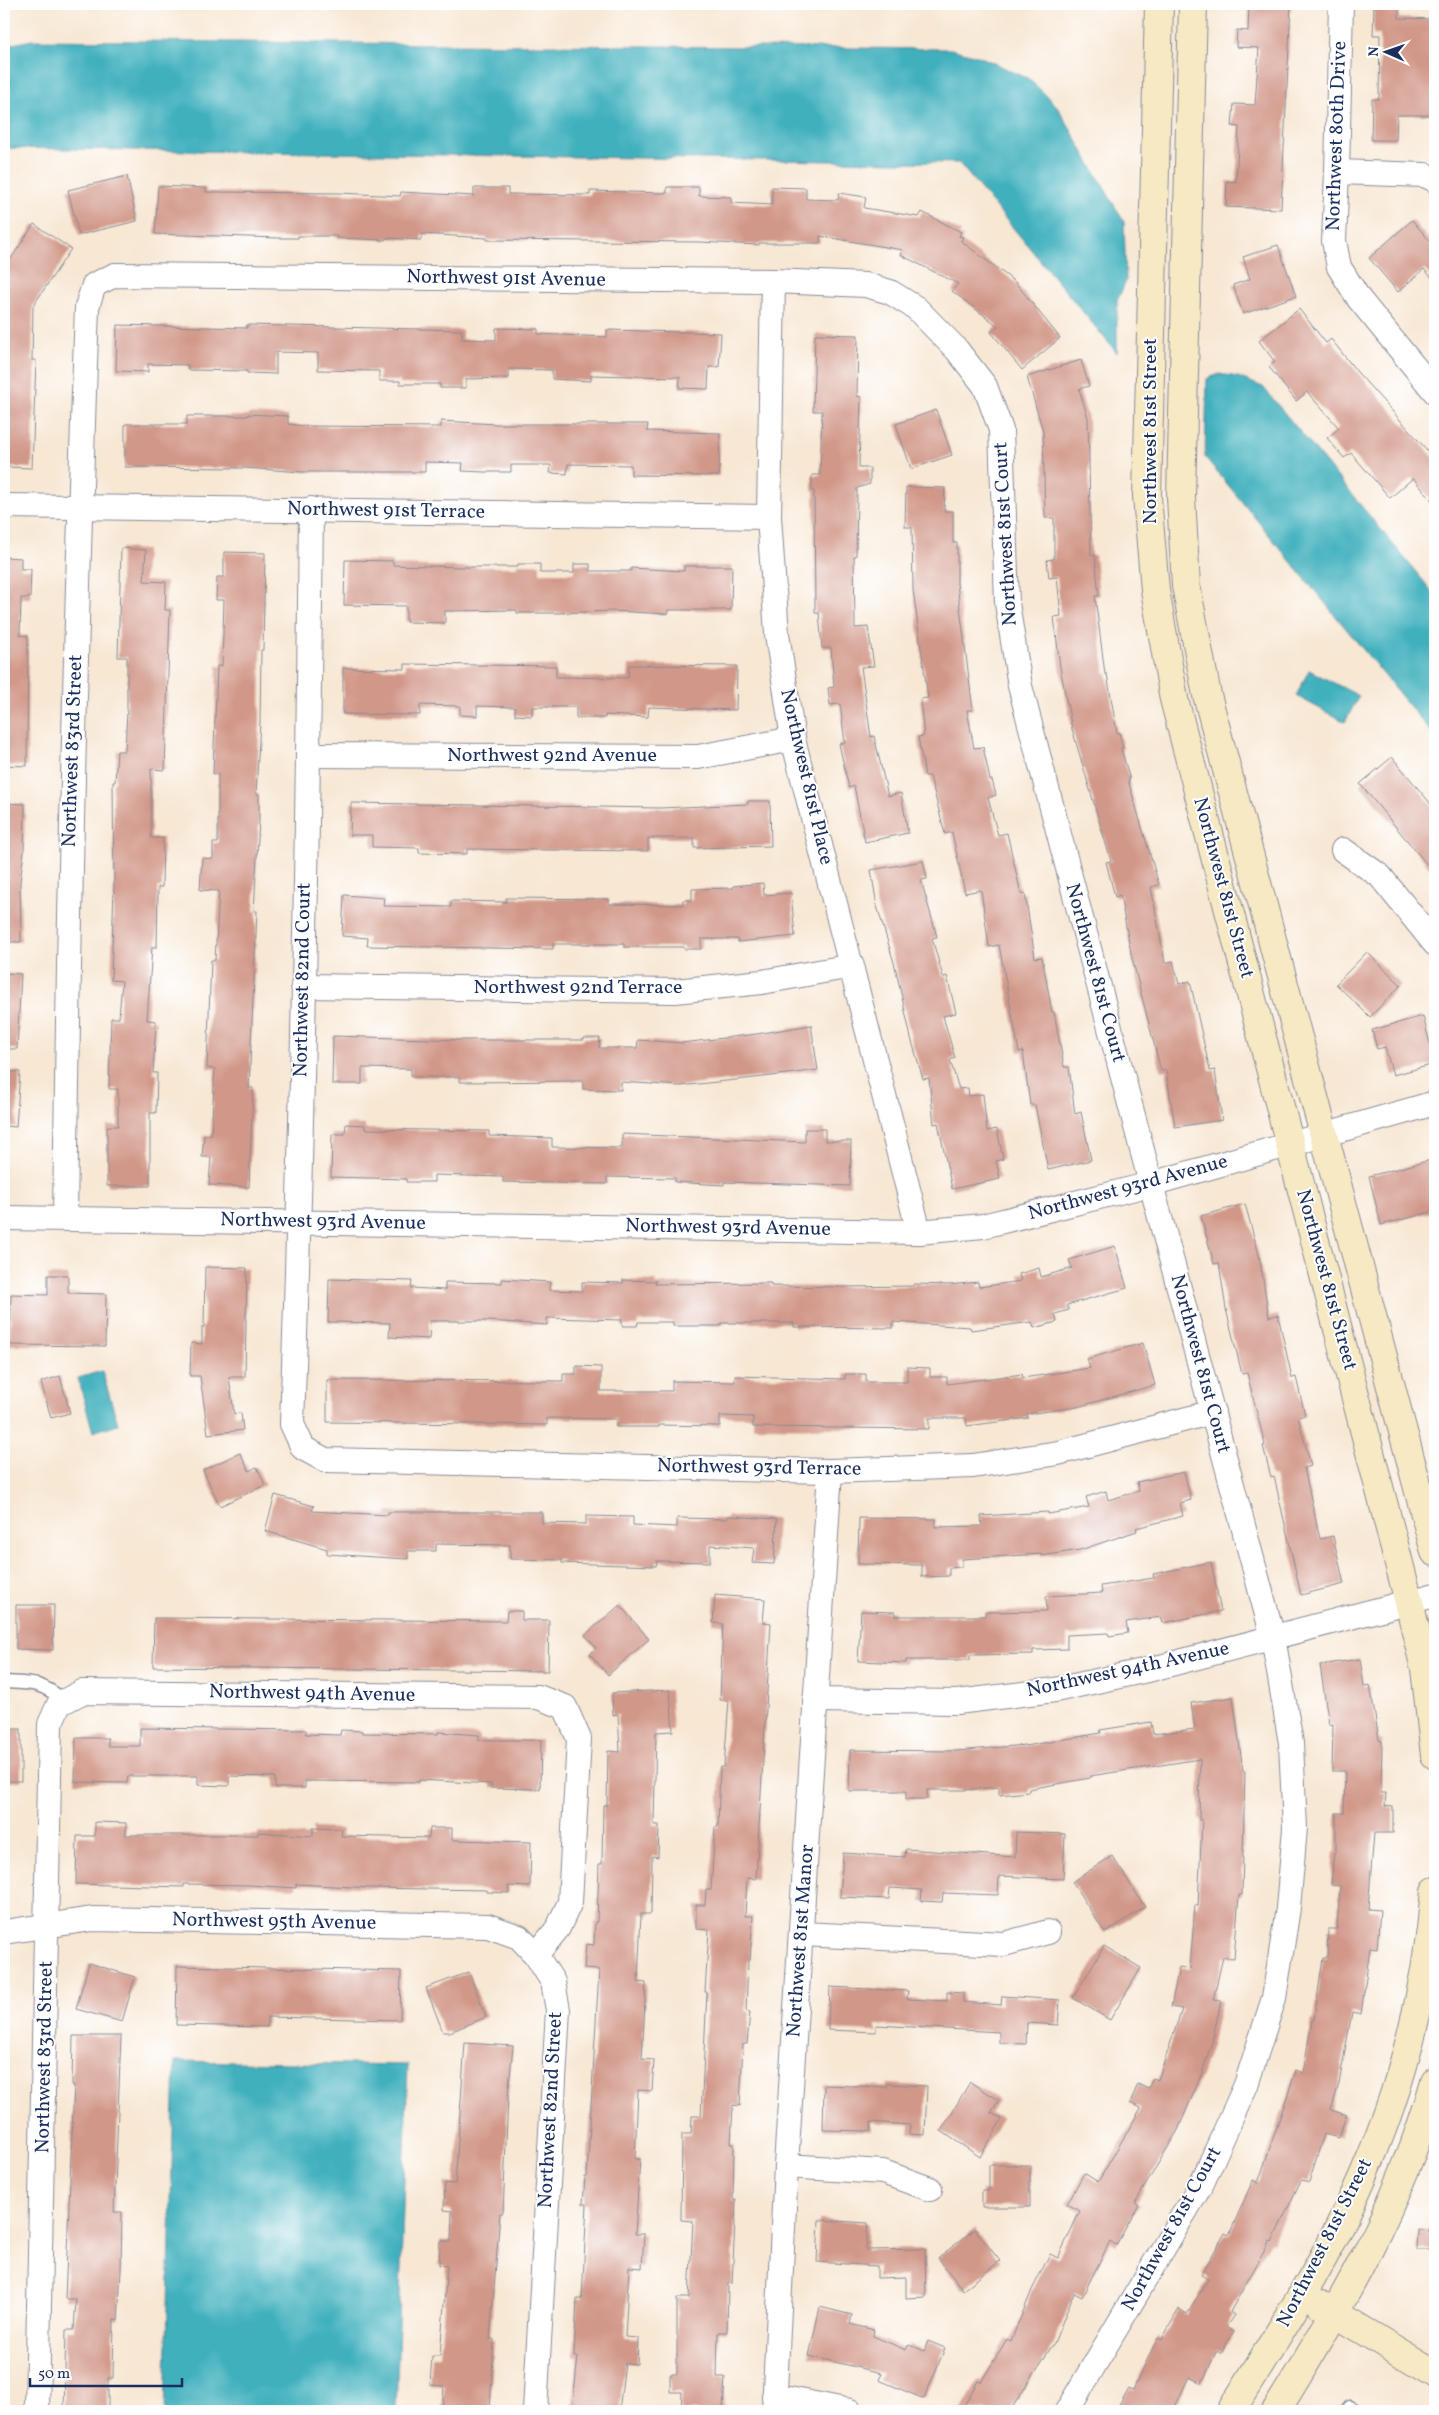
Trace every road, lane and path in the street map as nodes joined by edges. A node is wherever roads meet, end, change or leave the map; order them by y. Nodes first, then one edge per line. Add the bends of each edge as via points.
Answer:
1 (1159, 4) edge
2 (1193, 4) edge
3 (1341, 4) edge
4 (1338, 172) junction
5 (1435, 180) edge
6 (773, 281) junction
7 (94, 286) joint
8 (916, 308) joint
9 (1435, 392) edge
10 (4, 506) edge
11 (80, 508) junction
12 (311, 509) junction
13 (768, 517) junction
14 (793, 739) junction
15 (309, 755) junction
16 (1343, 850) dead end
17 (1435, 944) edge
18 (852, 966) junction
19 (303, 986) junction
20 (1435, 1103) edge
21 (1325, 1135) junction
22 (1290, 1144) junction
23 (1151, 1184) junction
24 (4, 1218) edge
25 (65, 1218) junction
26 (299, 1222) junction
27 (919, 1232) junction
28 (1213, 1412) junction
29 (303, 1448) joint
30 (830, 1471) junction
31 (1435, 1552) edge
32 (1435, 1595) edge
33 (1409, 1602) junction
34 (1274, 1637) junction
35 (4, 1682) edge
36 (815, 1700) junction
37 (62, 1703) junction
38 (1435, 1754) edge
39 (1435, 1891) edge
40 (48, 1925) junction
41 (4, 1932) edge
42 (1048, 1932) dead end
43 (802, 1934) junction
44 (536, 1955) junction
45 (1435, 2081) edge
46 (786, 2166) junction
47 (930, 2189) dead end
48 (1303, 2294) junction
49 (1336, 2314) junction
50 (1435, 2374) edge
51 (774, 2404) edge
52 (37, 2411) edge
53 (535, 2411) edge
54 (850, 2411) edge
55 (1067, 2411) edge
56 (1231, 2411) edge
57 (1276, 2411) edge
58 (1347, 2411) edge
59 (1357, 2411) edge

1 - 22 street, Northwest 81st Street via 1147,497 1155,590 1174,699
2 - 21 street, Northwest 81st Street via 1181,497 1186,586 1207,695
3 - 4 street, Northwest 80th Drive
4 - 5 street via 1425,175
4 - 9 street, Northwest 80th Drive via 1334,240 1339,267
6 - 7 street, Northwest 91st Avenue via 116,275
6 - 8 street, Northwest 91st Avenue via 866,285 890,292
6 - 13 street, Northwest 81st Place
7 - 11 street, Northwest 83rd Street via 87,307
8 - 23 street, Northwest 81st Court via 957,350 985,386 1001,430 1007,602 1020,686
10 - 11 street, Northwest 91st Terrace
11 - 12 street, Northwest 91st Terrace
11 - 25 street, Northwest 83rd Street via 70,834
12 - 13 street, Northwest 91st Terrace
12 - 15 street, Northwest 82nd Court
13 - 14 street, Northwest 81st Place via 777,634
14 - 15 street, Northwest 92nd Avenue via 698,757
14 - 18 street, Northwest 81st Place
15 - 19 street, Northwest 82nd Court
16 - 17 street via 1380,876
18 - 19 street, Northwest 92nd Terrace via 762,982 675,991
18 - 27 street, Northwest 81st Place
19 - 26 street, Northwest 82nd Court
20 - 21 street, Northwest 93rd Avenue
21 - 22 street, Northwest 93rd Avenue
21 - 31 street, Northwest 81st Street
22 - 23 street, Northwest 93rd Avenue
22 - 33 street, Northwest 81st Street
23 - 27 street, Northwest 93rd Avenue via 983,1226
23 - 28 street, Northwest 81st Court
24 - 25 street, Northwest 93rd Avenue
25 - 26 street, Northwest 93rd Avenue
26 - 27 street, Northwest 93rd Avenue
26 - 29 street, Northwest 82nd Court via 292,1424
28 - 30 street, Northwest 93rd Terrace via 1058,1453 973,1466
28 - 34 street, Northwest 81st Court
29 - 30 street, Northwest 93rd Terrace via 325,1460
30 - 36 street, Northwest 81st Manor
32 - 33 street, Northwest 94th Avenue
33 - 34 street, Northwest 94th Avenue
33 - 38 street, Northwest 81st Street via 1425,1669
34 - 36 street, Northwest 94th Avenue via 1055,1690 957,1702
34 - 55 street, Northwest 81st Court via 1291,1742 1294,1828 1288,1908 1274,1998 1246,2085 1202,2183
35 - 37 lane via 30,1683 48,1688
36 - 43 street, Northwest 81st Manor
37 - 40 street, Northwest 83rd Street via 50,1724
37 - 44 street, Northwest 94th Avenue via 82,1692 508,1696 538,1697 566,1708 579,1739 570,1902 558,1928
39 - 48 street, Northwest 81st Street via 1431,1940 1414,2028 1387,2117 1355,2194
40 - 41 street, Northwest 95th Avenue
40 - 44 street, Northwest 95th Avenue via 92,1919 488,1926 518,1937
40 - 52 street, Northwest 83rd Street
42 - 43 street via 1004,1944
43 - 46 street, Northwest 81st Manor
44 - 53 street, Northwest 82nd Street via 553,1982 558,2010
45 - 49 street, Northwest 81st Street via 1423,2127 1387,2214
46 - 47 street via 883,2172
46 - 51 street, Northwest 81st Manor
48 - 49 street
48 - 56 street, Northwest 81st Street
49 - 50 street
49 - 57 street, Northwest 81st Street
51 - 54 street
58 - 59 lane via 1350,2407

